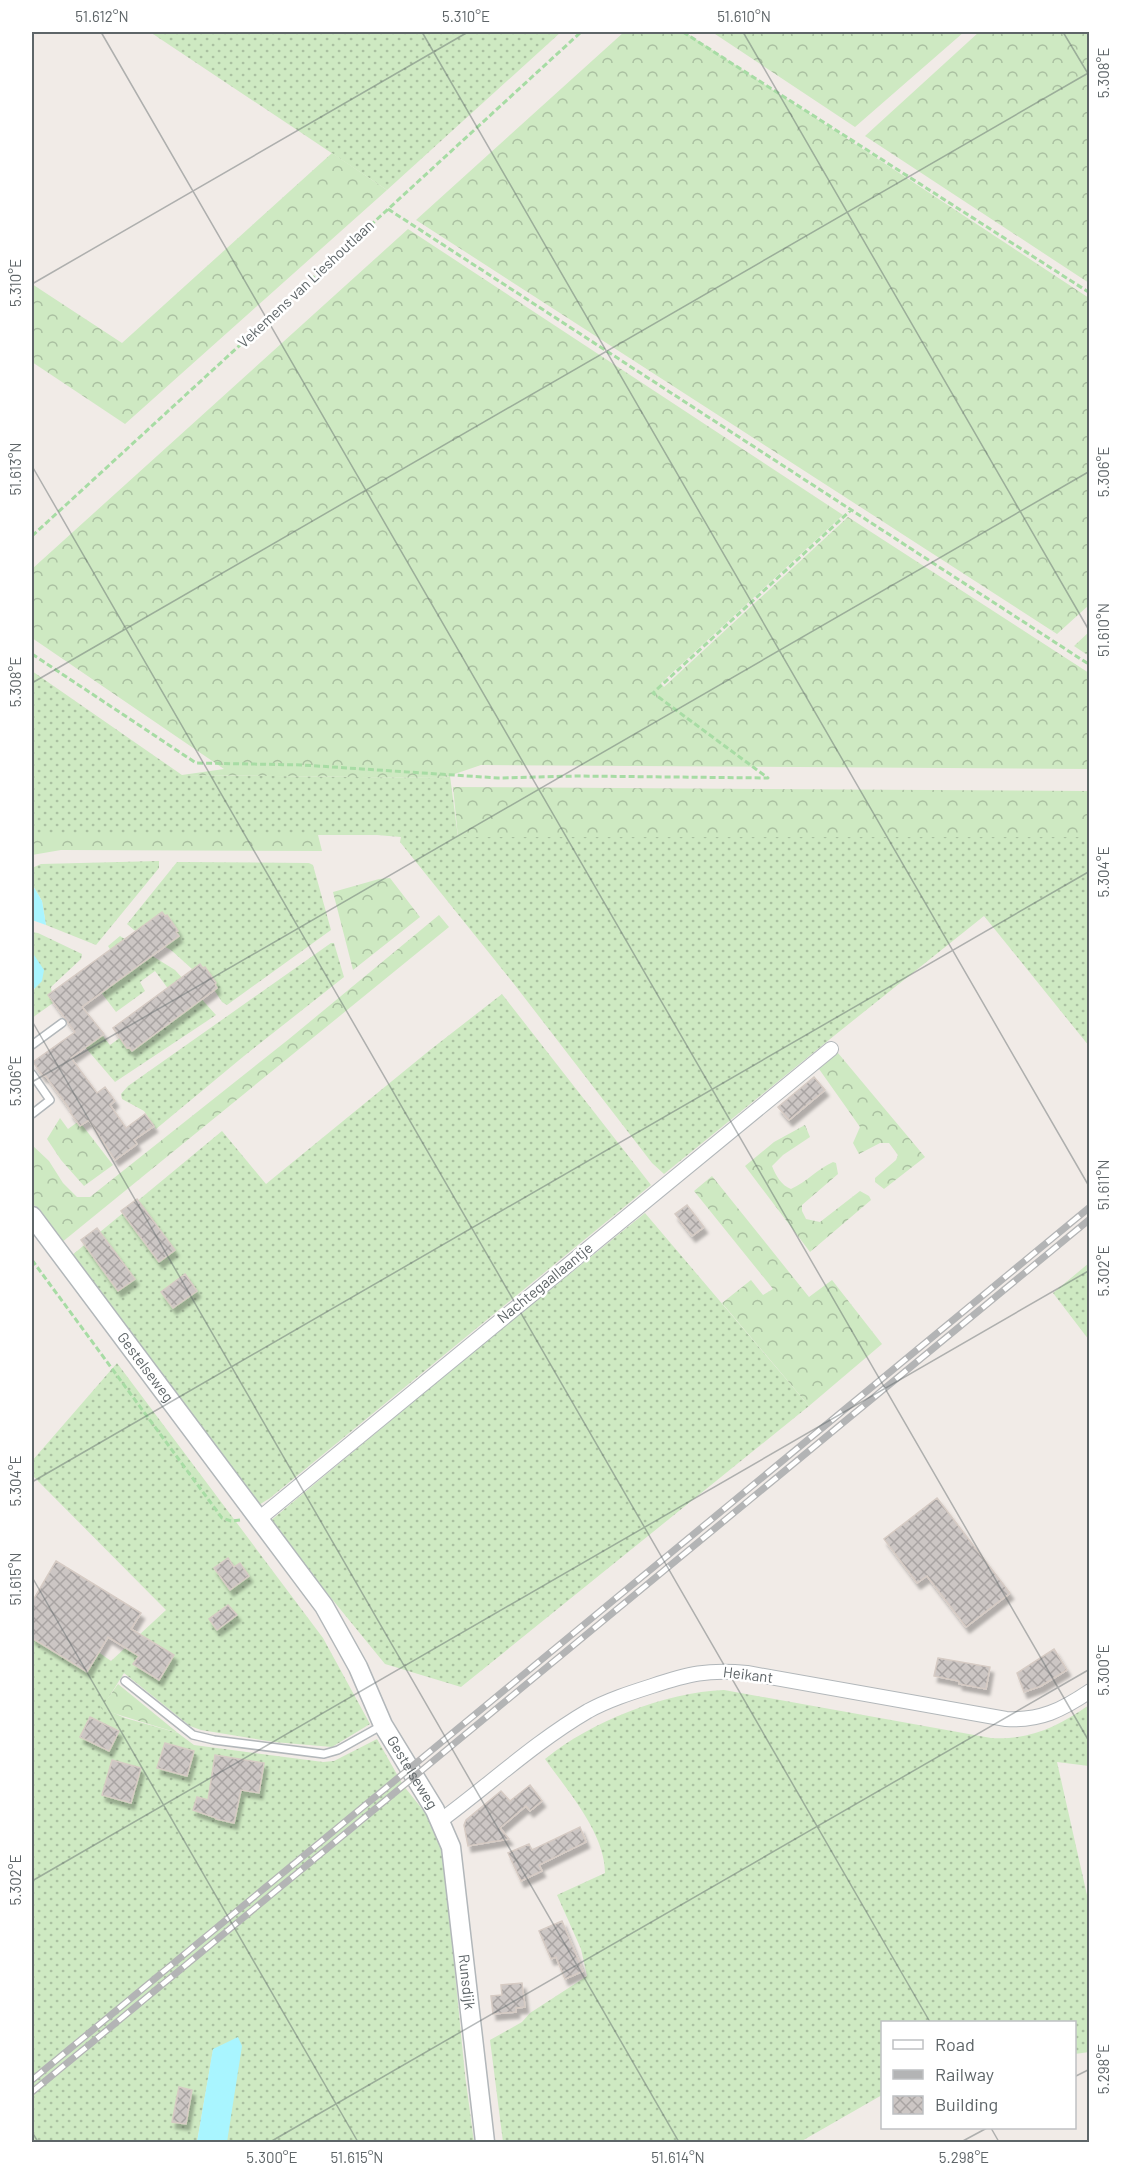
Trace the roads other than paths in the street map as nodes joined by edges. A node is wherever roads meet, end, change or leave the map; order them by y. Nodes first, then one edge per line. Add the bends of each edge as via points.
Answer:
1 (62, 1023) dead end
2 (32, 1045) edge
3 (831, 1048) dead end
4 (32, 1074) edge
5 (32, 1114) edge
6 (32, 1216) edge
7 (260, 1518) junction
8 (125, 1681) dead end
9 (1089, 1691) edge
10 (383, 1725) junction
11 (440, 1821) junction
12 (485, 2142) edge

1 - 2 lane
3 - 7 street, Nachtegaallaantje
4 - 5 lane via 50,1100
6 - 7 street, Gestelseweg
7 - 10 street, Gestelseweg via 330,1615
8 - 10 lane, Gestelseweg via 193,1735 214,1740 324,1754
9 - 11 street, Heikant via 1050,1714 1006,1719 747,1673 698,1672 590,1710
10 - 11 street, Gestelseweg
11 - 12 street, Runsdijk via 451,1847

